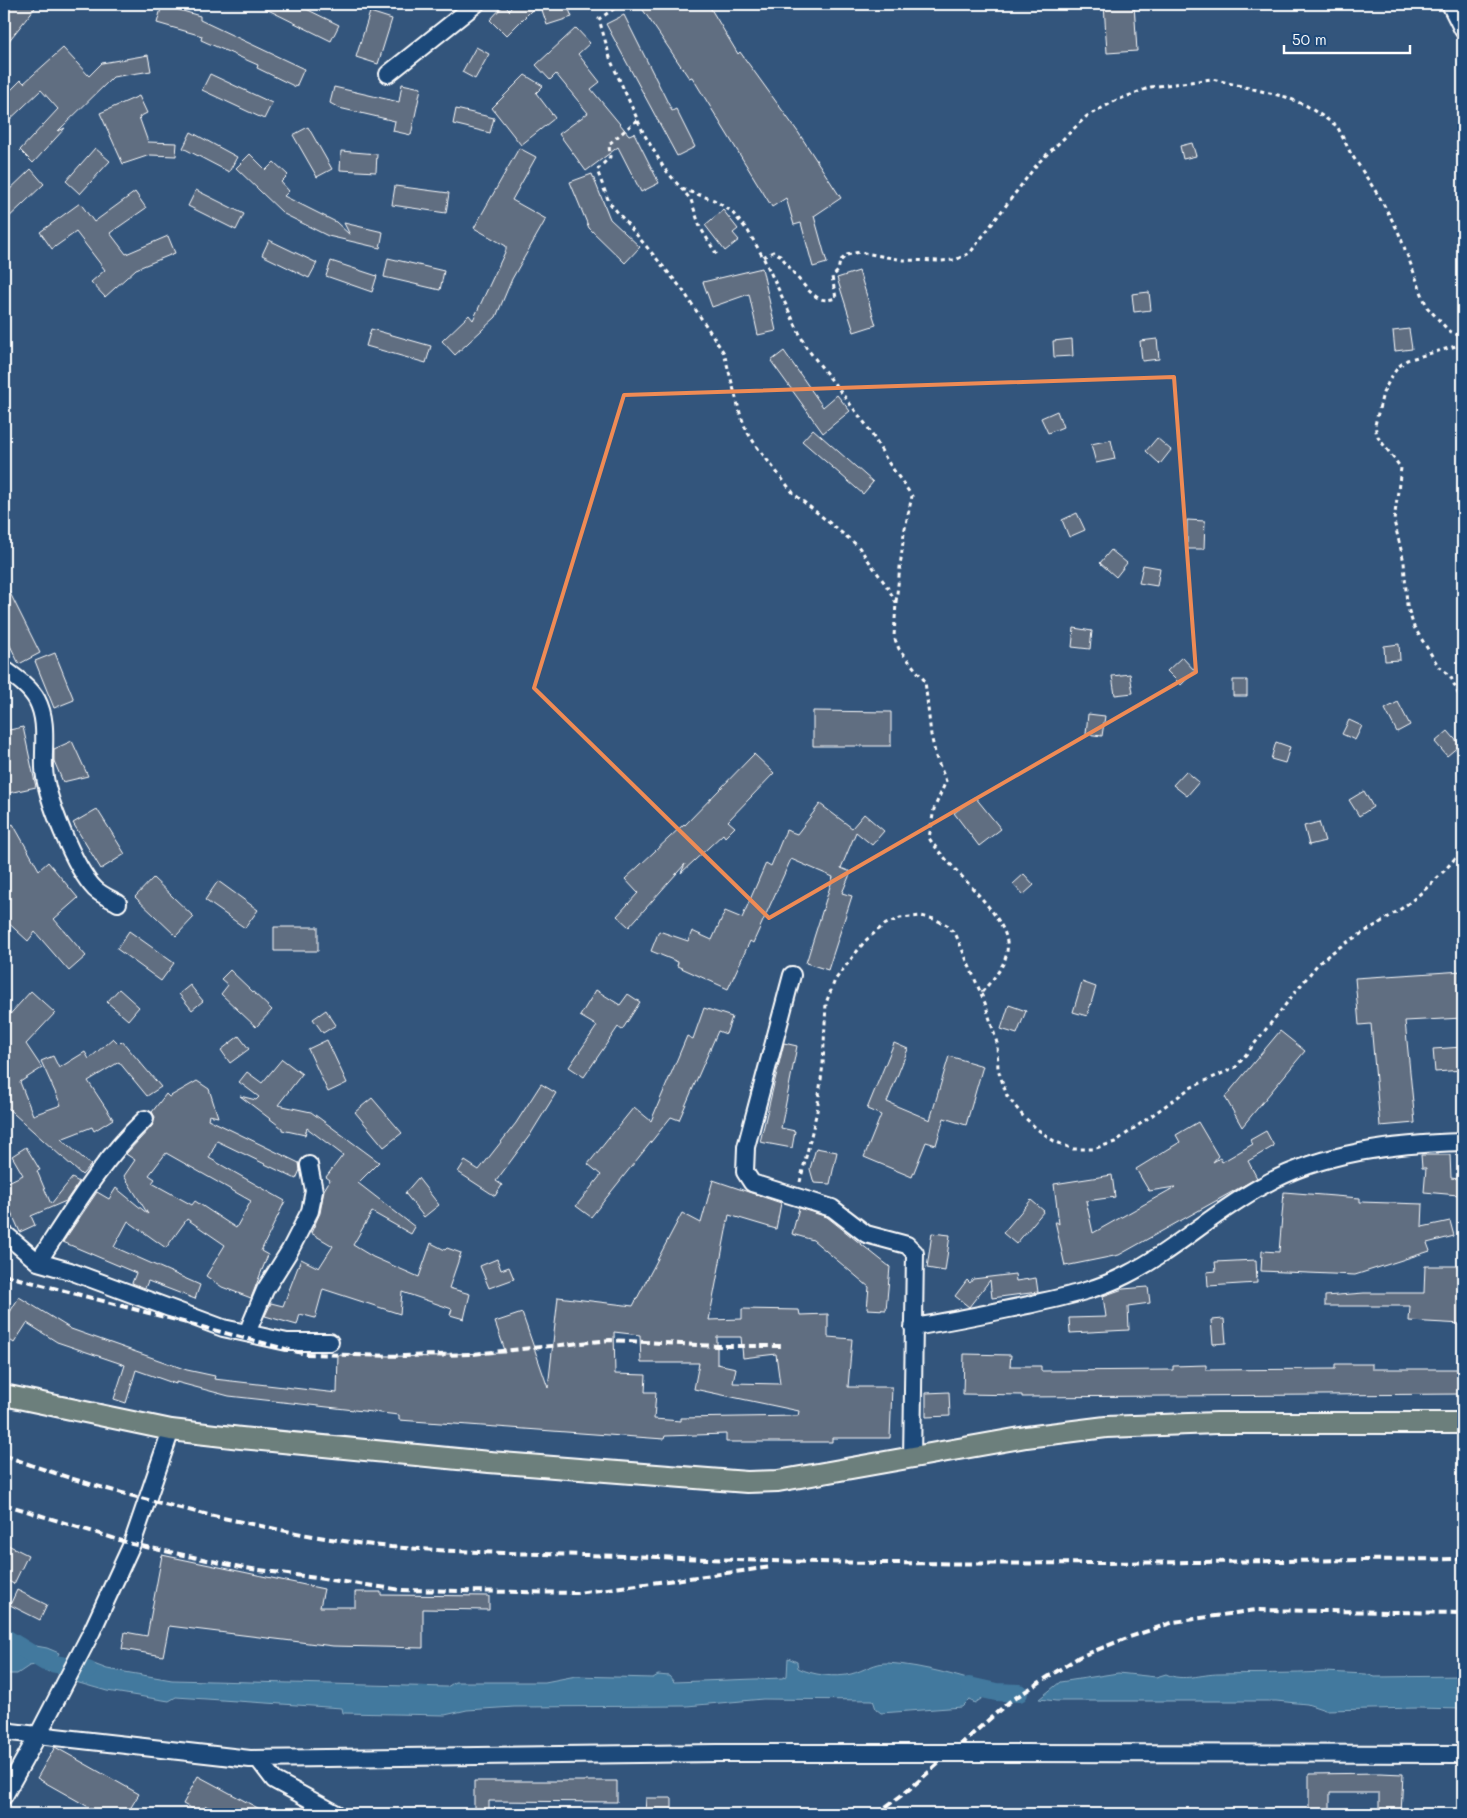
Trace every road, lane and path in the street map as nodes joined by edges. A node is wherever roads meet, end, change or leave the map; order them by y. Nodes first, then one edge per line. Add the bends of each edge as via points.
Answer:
1 (476, 4) edge
2 (621, 4) edge
3 (1450, 4) edge
4 (1463, 30) edge
5 (388, 74) dead end
6 (638, 120) junction
7 (682, 189) junction
8 (717, 255) dead end
9 (763, 257) junction
10 (1463, 337) edge
11 (1463, 344) edge
12 (896, 602) junction
13 (4, 669) edge
14 (1463, 705) edge
15 (1463, 848) edge
16 (118, 903) dead end
17 (792, 975) dead end
18 (981, 993) junction
19 (144, 1119) dead end
20 (1463, 1142) edge
21 (309, 1165) dead end
22 (797, 1197) junction
23 (4, 1233) edge
24 (38, 1262) junction
25 (913, 1327) junction
26 (247, 1333) junction
27 (330, 1342) dead end
28 (4, 1395) edge
29 (1463, 1422) edge
30 (171, 1430) junction
31 (912, 1459) junction
32 (4, 1728) edge
33 (38, 1735) junction
34 (1463, 1754) edge
35 (258, 1759) junction
36 (4, 1796) edge
37 (337, 1814) edge

1 - 5 street
2 - 6 path via 599,19 611,62
3 - 4 street
6 - 7 path via 664,168
6 - 12 path via 609,144 610,157 597,170 609,202 682,289 724,353 740,413 757,447 794,494 858,546
7 - 8 path via 691,200 700,227
7 - 9 path via 714,200 731,211 748,231
9 - 10 path via 773,252 780,255 812,293 827,300 836,298 832,277 847,255 859,252 904,260 955,260 970,253 1038,163 1087,116 1151,87 1212,79 1286,97 1337,126 1398,231 1427,307 1449,331
9 - 12 path via 806,347 867,426 912,496
11 - 14 path via 1416,356 1398,367 1383,393 1375,426 1377,436 1401,468 1394,521 1404,562 1407,605 1414,627 1439,667 1450,675
12 - 18 path via 894,636 899,649 925,681 931,735 946,781 934,809 928,838 979,896 1004,930 1008,943 999,972
13 - 16 street via 29,690 42,713 44,770 68,846 96,890
15 - 18 path via 1410,902 1332,950 1316,965 1236,1067 1190,1088 1115,1142 1093,1149 1073,1149 1054,1141 1023,1116 1007,1096 998,1069 996,1042
17 - 22 street via 746,1147 745,1172 752,1183
18 - 22 path via 956,935 947,925 934,919 921,916 900,918 884,925 865,941 835,980 826,1003 817,1111
19 - 24 street via 118,1144
20 - 25 street via 1392,1147 1335,1157 1261,1186 1126,1276 1086,1292 978,1317
21 - 26 street via 314,1191 310,1210 290,1250 264,1290
22 - 25 street via 832,1208 866,1234 908,1245 915,1253
23 - 24 street
24 - 26 street via 223,1328
25 - 31 street
26 - 27 street via 287,1342
28 - 30 main road
29 - 31 main road via 1106,1427 1036,1436
30 - 31 main road via 479,1461 747,1482 778,1481
30 - 33 street via 132,1544 91,1634
32 - 33 street
33 - 35 street
33 - 36 street
34 - 35 street, bridge via 717,1753
35 - 37 street via 274,1780

